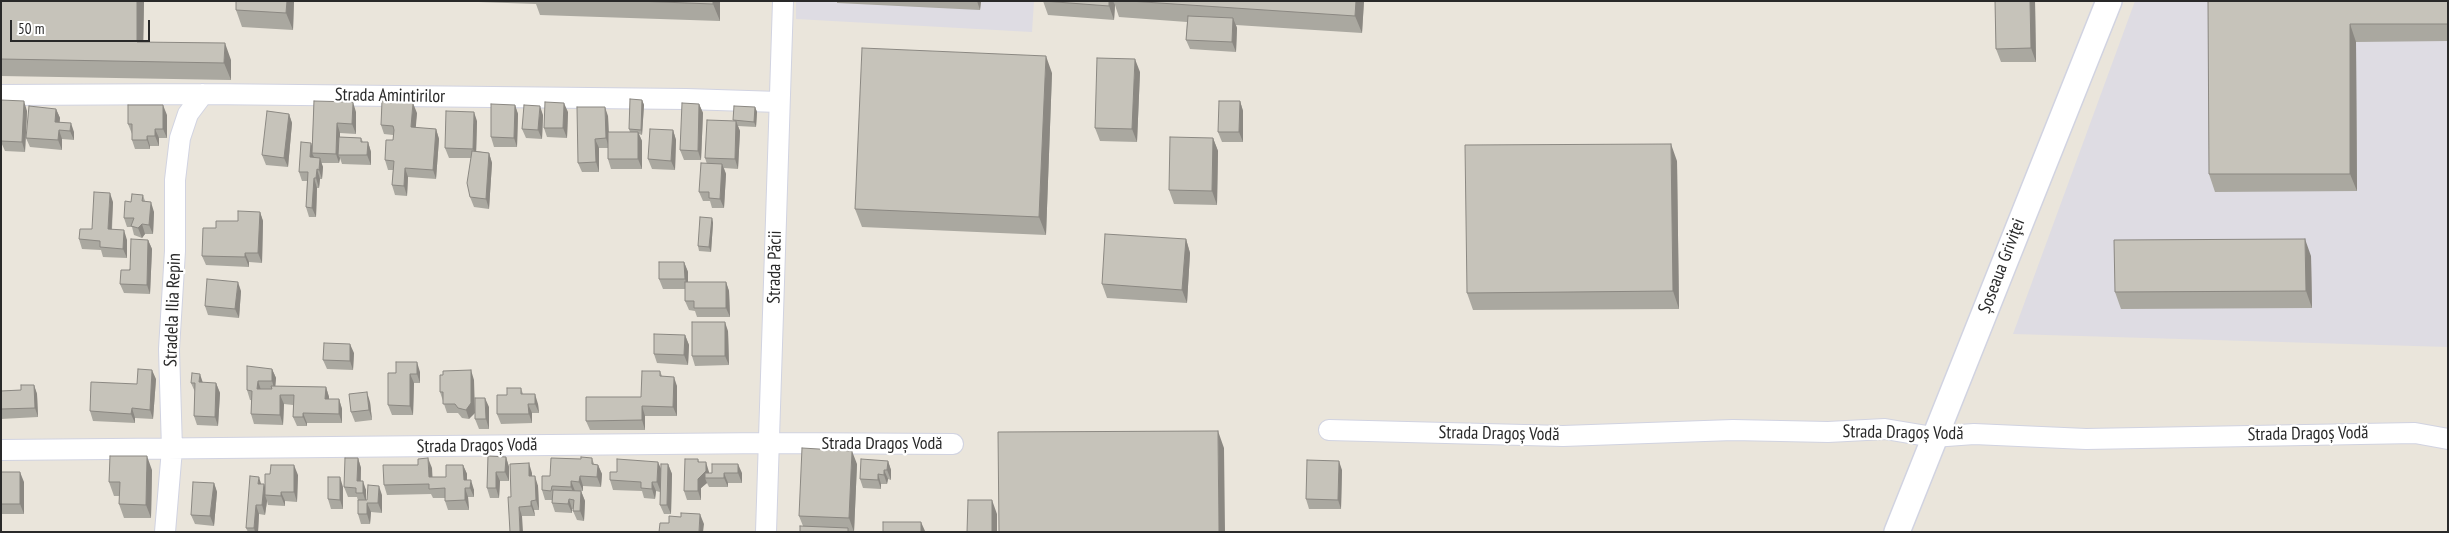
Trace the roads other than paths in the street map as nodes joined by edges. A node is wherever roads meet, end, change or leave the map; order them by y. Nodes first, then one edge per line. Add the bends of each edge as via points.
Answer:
1 (783, 1) edge
2 (2109, 1) edge
3 (203, 94) junction
4 (1, 95) edge
5 (779, 102) junction
6 (1329, 430) dead end
7 (1933, 437) junction
8 (2448, 439) edge
9 (770, 443) junction
10 (953, 444) dead end
11 (172, 449) junction
12 (1, 450) edge
13 (165, 532) edge
14 (766, 532) edge
15 (1897, 532) edge

1 - 5 street, Strada Păcii
2 - 7 street, Șoseaua Griviţei
3 - 4 street, Strada Amintirilor
3 - 5 street, Strada Amintirilor
3 - 11 street, Stradela Ilia Repin via 188,114 180,138 175,180 176,251 169,349
5 - 9 street, Strada Păcii
6 - 7 street, Strada Dragoș Vodă via 1563,436 1733,430 1885,430
7 - 8 street, Strada Dragoș Vodă via 1974,434 2086,439 2415,433
7 - 15 street, Șoseaua Griviţei
9 - 10 street, Strada Dragoș Vodă
9 - 11 street, Strada Dragoș Vodă
9 - 14 street, Strada Păcii
11 - 12 street, Strada Dragoș Vodă
11 - 13 street, Stradela Ilia Repin

